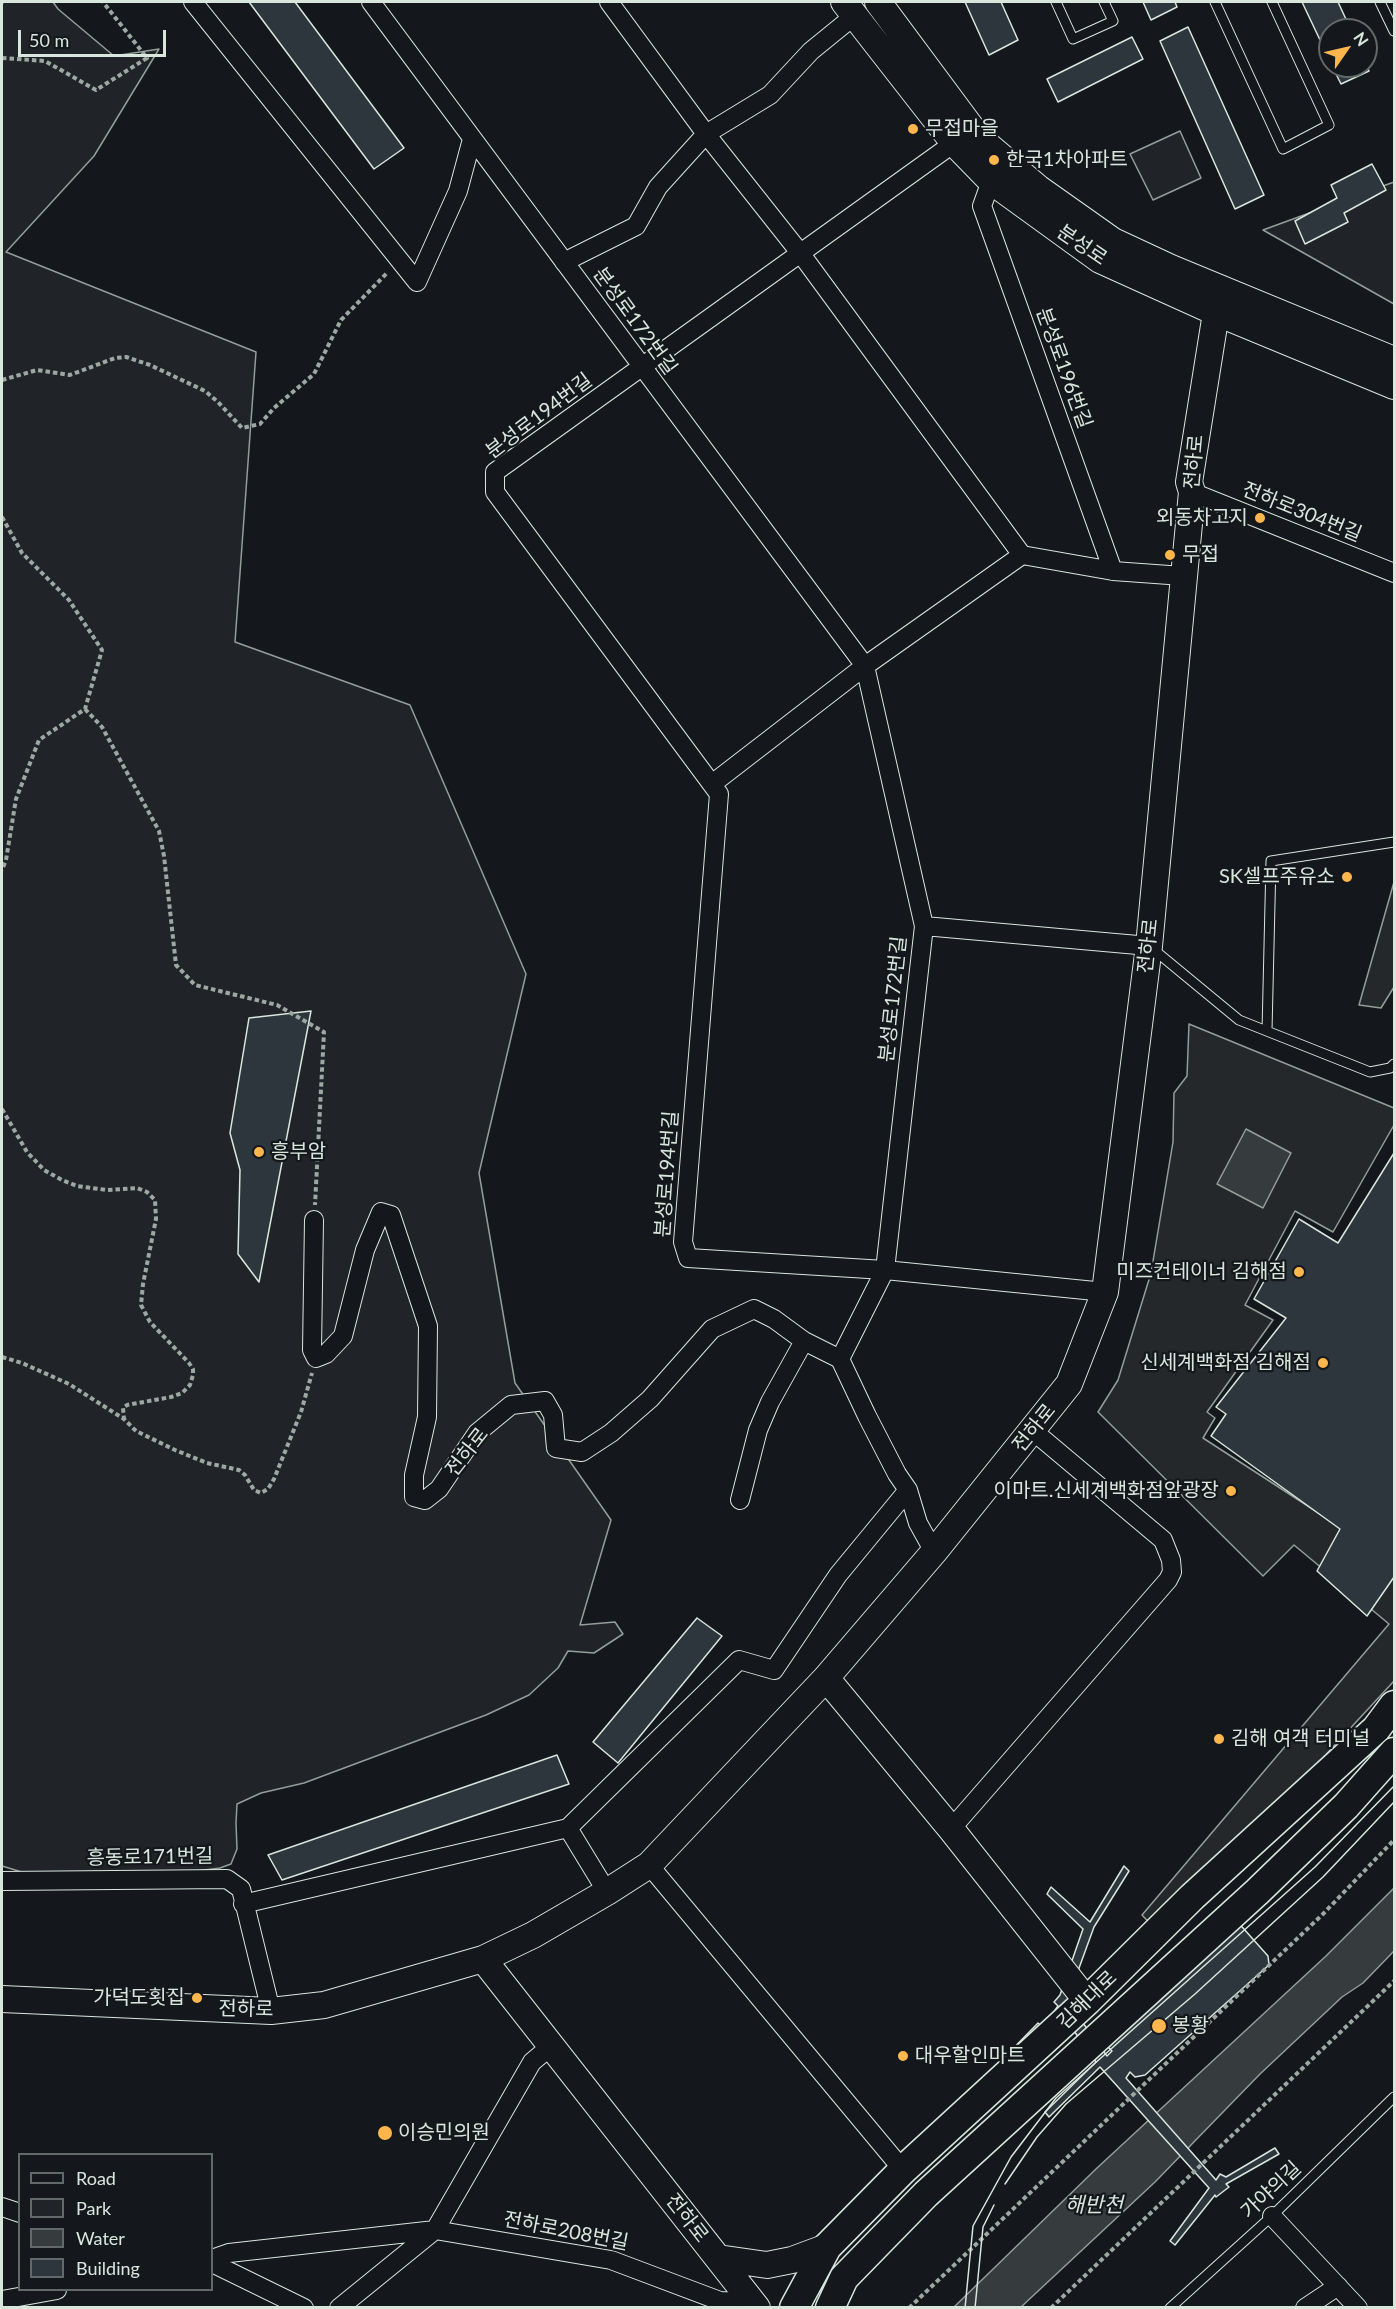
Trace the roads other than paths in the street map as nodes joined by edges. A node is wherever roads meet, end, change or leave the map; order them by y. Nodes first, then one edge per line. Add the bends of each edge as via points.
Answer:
1 (193, 2) edge
2 (371, 2) edge
3 (609, 2) edge
4 (878, 2) edge
5 (1056, 2) edge
6 (1104, 2) edge
7 (1215, 2) edge
8 (1272, 2) edge
9 (1380, 2) edge
10 (849, 9) edge
11 (1395, 31) edge
12 (706, 134) junction
13 (472, 139) junction
14 (954, 143) junction
15 (991, 181) junction
16 (801, 254) junction
17 (564, 262) junction
18 (1217, 300) junction
19 (1395, 360) edge
20 (641, 368) junction
21 (1395, 386) edge
22 (1192, 492) junction
23 (1022, 555) junction
24 (1113, 570) junction
25 (1395, 573) edge
26 (1183, 576) junction
27 (865, 666) junction
28 (712, 784) junction
29 (1395, 842) edge
30 (924, 926) junction
31 (1149, 946) junction
32 (1267, 1031) junction
33 (1395, 1064) edge
34 (314, 1220) road end
35 (885, 1270) junction
36 (1105, 1292) junction
37 (804, 1341) junction
38 (840, 1359) junction
39 (1032, 1430) junction
40 (908, 1490) junction
41 (740, 1500) dead end
42 (934, 1551) junction
43 (826, 1678) junction
44 (1395, 1705) edge
45 (1395, 1752) edge
46 (568, 1828) junction
47 (951, 1829) junction
48 (649, 1865) junction
49 (2, 1881) edge
50 (607, 1892) junction
51 (243, 1904) junction
52 (483, 1959) junction
53 (2, 1999) edge
54 (1087, 2001) junction
55 (271, 2011) junction
56 (552, 2046) junction
57 (1395, 2097) edge
58 (903, 2170) junction
59 (2, 2207) edge
60 (18, 2212) edge
61 (1272, 2216) junction
62 (435, 2230) junction
63 (827, 2247) junction
64 (718, 2258) junction
65 (213, 2261) edge
66 (213, 2262) edge
67 (1338, 2286) junction
68 (47, 2291) edge
69 (2, 2300) edge
70 (756, 2305) edge
71 (304, 2307) edge
72 (339, 2307) edge
73 (794, 2307) edge
74 (830, 2307) edge
75 (1170, 2307) edge
76 (1305, 2307) edge
77 (1358, 2307) edge

1 - 13 street via 417,282 458,191
2 - 13 street, 분성로172번길
3 - 12 street
4 - 18 main road, 분성로 via 979,138 1038,188 1113,241
5 - 6 lane via 1073,39 1113,21
7 - 8 lane via 1283,148 1329,125
9 - 11 lane
10 - 12 street via 770,95
10 - 14 main road, 분성로
12 - 16 street
12 - 17 street via 658,187 636,226
13 - 17 street, 분성로172번길
14 - 15 main road, 분성로
14 - 16 street, 분성로194번길
15 - 18 main road, 분성로 via 1100,260
15 - 24 street, 분성로196번길 via 982,206
16 - 20 street, 분성로194번길
16 - 23 street
17 - 20 street, 분성로172번길
18 - 19 main road, 분성로
18 - 21 main road, 분성로
18 - 22 main road, 전하로 via 1189,482
20 - 27 street, 분성로172번길
20 - 28 street, 분성로194번길 via 495,472 495,492
22 - 25 street, 전하로304번길
22 - 26 main road, 전하로
23 - 24 street
23 - 27 street
24 - 26 street
26 - 31 main road, 전하로
27 - 28 street
27 - 30 street, 분성로172번길
28 - 35 street, 분성로194번길 via 718,794 683,1242 688,1258
29 - 32 lane via 1271,861
30 - 31 street
30 - 35 street, 분성로172번길
31 - 32 lane via 1239,1020
31 - 36 main road, 전하로
32 - 33 lane via 1370,1072
34 - 37 street, 전하로 via 312,1350 316,1358 326,1354 343,1336 365,1250 381,1212 391,1215 428,1326 428,1417 414,1475 414,1497 425,1500 439,1489 477,1432 511,1405 545,1401 553,1415 556,1448 582,1452 650,1399 712,1329 754,1309
35 - 36 street, 분성로194번길
35 - 38 street
36 - 39 main road, 전하로 via 1069,1384
37 - 38 street, 전하로
37 - 41 street via 758,1430
38 - 40 street
39 - 42 main road, 전하로
39 - 47 street via 1163,1540 1172,1572
40 - 42 street via 918,1523
40 - 46 street via 838,1575 774,1670 739,1660
42 - 43 main road, 전하로
43 - 47 main road
43 - 48 main road, 전하로
44 - 54 main road, 김해대로 via 1376,1729 1192,1897
45 - 74 main road, 김해대로 via 1346,1806 1257,1892 926,2194 844,2278
46 - 50 street
46 - 51 street
47 - 54 main road
48 - 50 main road, 전하로
48 - 58 street
49 - 51 street, 흥동로171번길 via 227,1879 241,1889
50 - 52 main road, 전하로
51 - 55 street, 흥동로171번길
52 - 55 main road, 전하로 via 324,2005
52 - 56 main road, 전하로
53 - 55 main road, 전하로
54 - 58 main road, 김해대로
56 - 62 street via 532,2062
56 - 64 main road, 전하로
57 - 61 lane, 가야의길
58 - 63 main road, 김해대로
59 - 60 street
61 - 67 street
61 - 75 lane, 가야의길
62 - 65 street, 전하로208번길 via 230,2253
62 - 70 street, 전하로208번길 via 611,2260 720,2301
62 - 72 street
63 - 64 main road via 767,2265
63 - 73 main road, 김해대로
64 - 70 main road, 전하로
66 - 71 street
67 - 76 street
67 - 77 street
68 - 69 street

